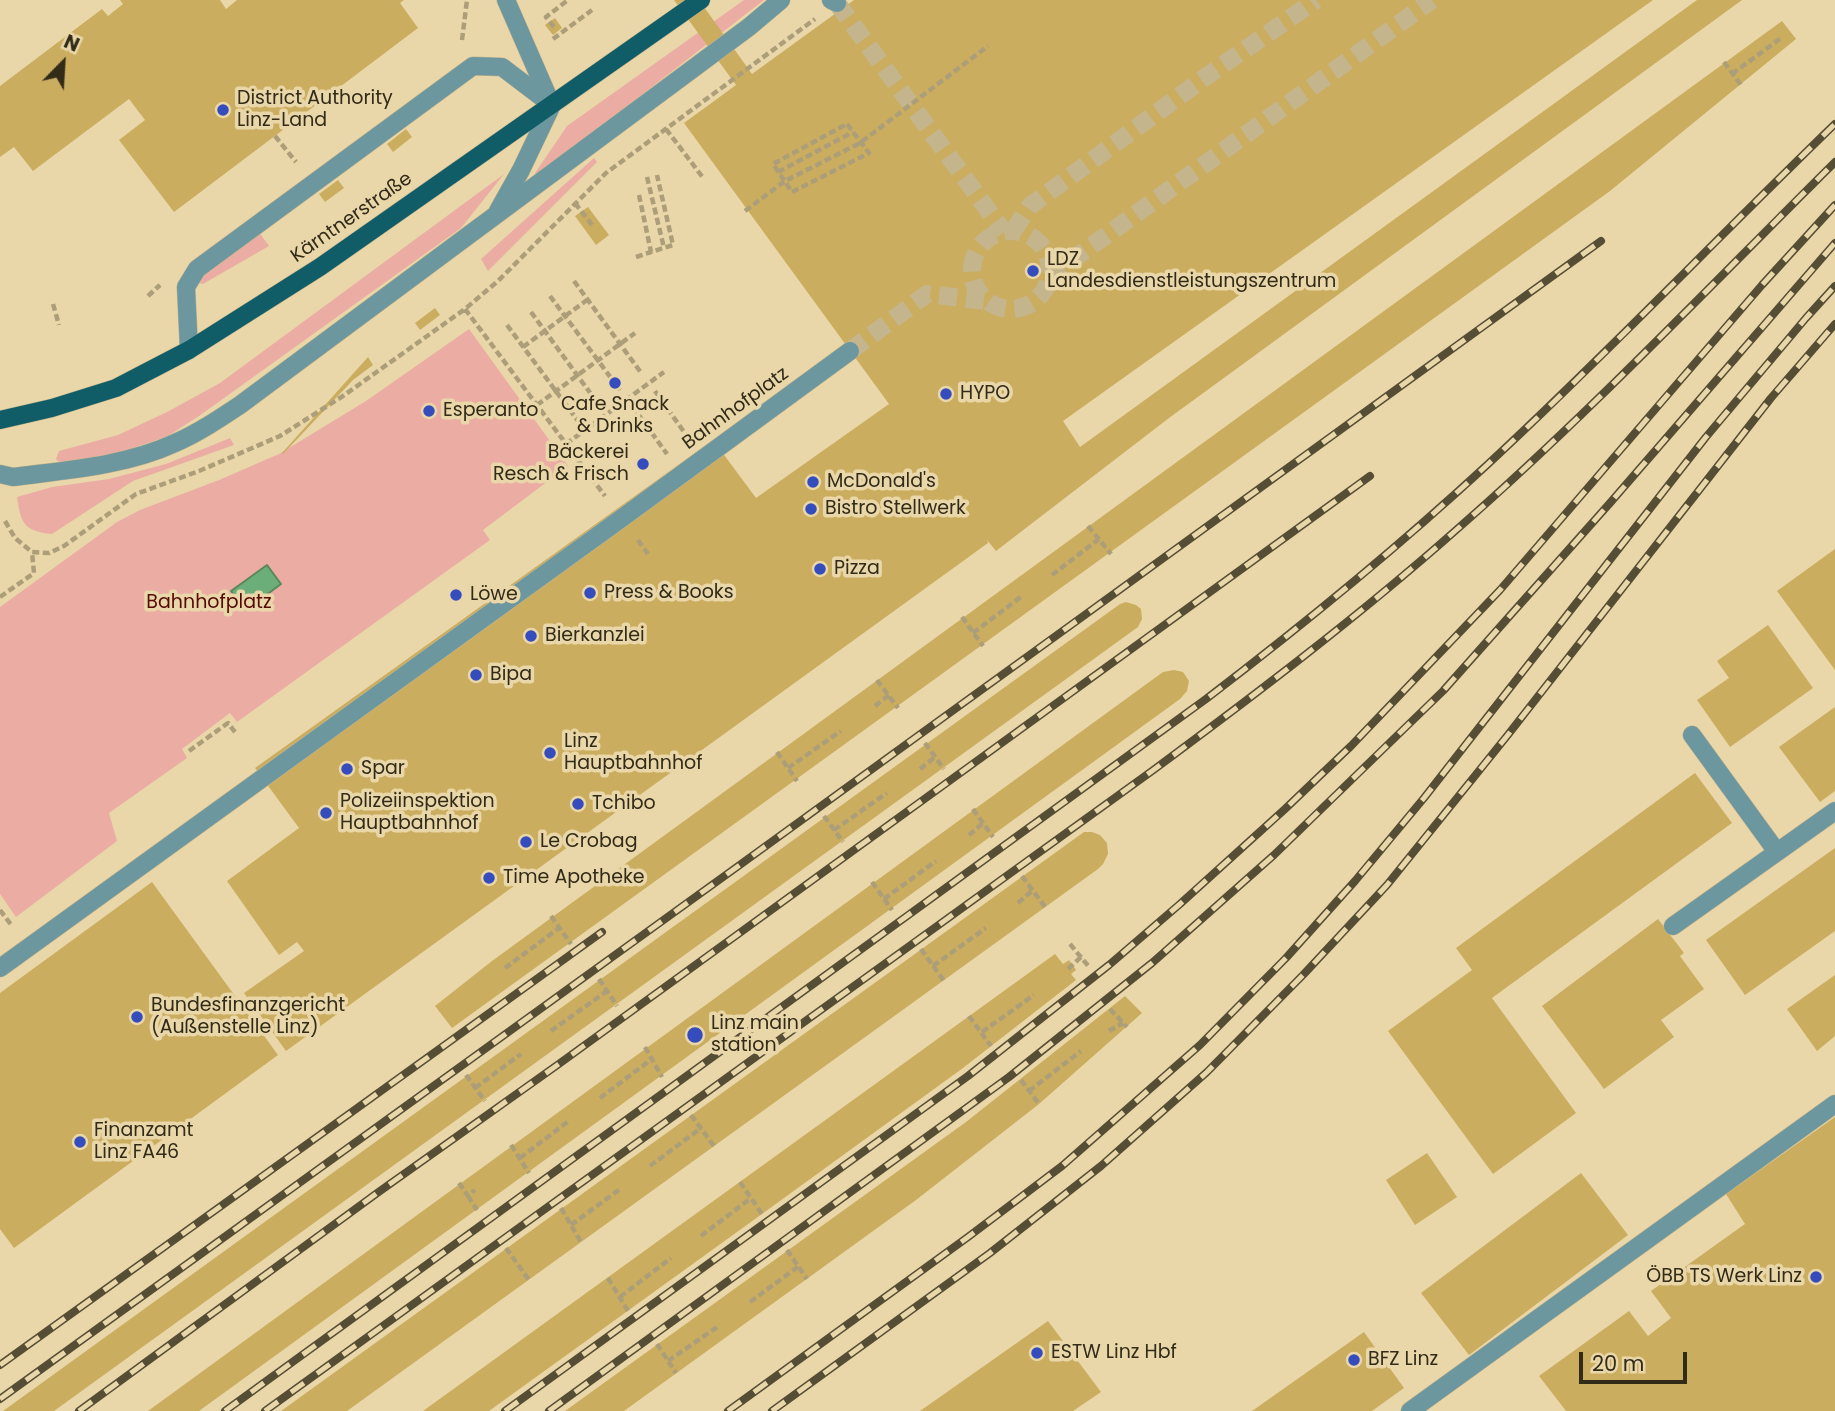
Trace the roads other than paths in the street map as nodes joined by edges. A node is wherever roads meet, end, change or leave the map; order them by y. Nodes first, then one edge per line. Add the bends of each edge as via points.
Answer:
1 (506, 0) edge
2 (701, 0) edge
3 (781, 0) edge
4 (768, 6) edge
5 (552, 105) junction
6 (495, 216) junction
7 (189, 350) junction
8 (850, 351) tunnel mouth
9 (0, 420) edge
10 (0, 474) edge
11 (1692, 735) dead end
12 (1835, 811) edge
13 (1777, 852) junction
14 (1674, 926) dead end
15 (0, 968) edge
16 (1835, 1104) edge
17 (1409, 1411) edge

1 - 5 street
2 - 5 main road, Kärntnerstraße
3 - 4 street
4 - 6 street via 750,27
5 - 6 street
5 - 7 main road, Kärntnerstraße via 320,267
5 - 7 street via 502,67 473,66 197,269 186,287
6 - 10 street via 205,428 173,444 97,466 13,477
7 - 9 main road, Kärntnerstraße via 116,388
8 - 15 street, Bahnhofplatz
11 - 13 street
12 - 13 street
13 - 14 street
16 - 17 street

